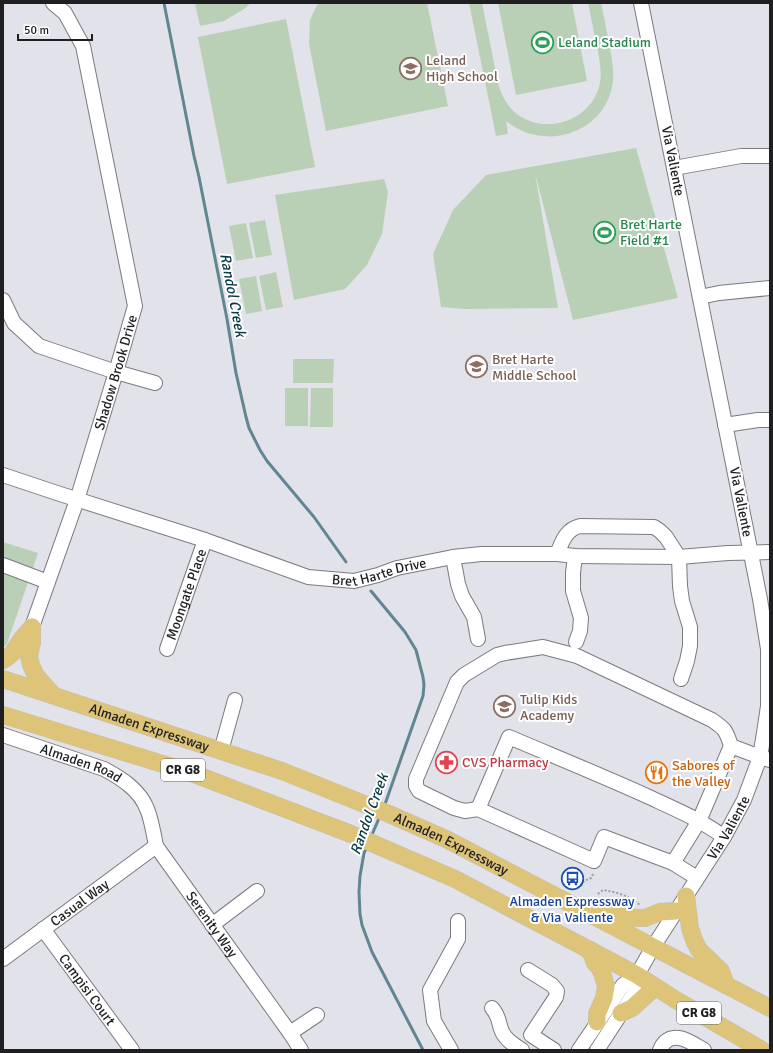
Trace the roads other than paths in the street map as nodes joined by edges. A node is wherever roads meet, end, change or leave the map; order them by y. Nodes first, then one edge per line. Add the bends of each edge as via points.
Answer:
1 (53, 3) edge
2 (641, 3) edge
3 (770, 156) edge
4 (674, 168) junction
5 (770, 288) edge
6 (700, 297) junction
7 (3, 300) edge
8 (116, 372) junction
9 (155, 383) dead end
10 (770, 420) edge
11 (725, 425) junction
12 (3, 475) edge
13 (77, 500) junction
14 (205, 540) junction
15 (751, 552) junction
16 (770, 552) edge
17 (557, 554) junction
18 (575, 556) junction
19 (453, 557) junction
20 (680, 557) junction
21 (3, 565) edge
22 (48, 582) junction
23 (32, 627) junction
24 (478, 639) dead end
25 (576, 642) dead end
26 (167, 649) dead end
27 (3, 660) edge
28 (3, 679) edge
29 (681, 679) dead end
30 (54, 696) junction
31 (235, 700) dead end
32 (3, 715) edge
33 (3, 735) edge
34 (731, 746) junction
35 (221, 751) junction
36 (765, 759) edge
37 (147, 808) joint
38 (478, 809) junction
39 (699, 821) junction
40 (724, 837) junction
41 (156, 846) junction
42 (673, 863) junction
43 (697, 878) junction
44 (257, 891) dead end
45 (686, 896) junction
46 (576, 907) junction
47 (676, 911) junction
48 (458, 921) dead end
49 (212, 925) junction
50 (43, 929) junction
51 (653, 947) junction
52 (590, 950) junction
53 (3, 959) edge
54 (528, 970) dead end
55 (637, 975) junction
56 (726, 985) junction
57 (655, 987) junction
58 (492, 1008) dead end
59 (770, 1008) edge
60 (621, 1013) junction
61 (317, 1015) dead end
62 (597, 1022) junction
63 (290, 1033) junction
64 (132, 1050) edge
65 (301, 1050) edge
66 (451, 1050) edge
67 (522, 1050) edge
68 (554, 1050) edge
69 (579, 1050) edge
70 (597, 1050) edge
71 (660, 1050) edge
72 (704, 1050) edge
73 (762, 1050) edge

1 - 8 street, Shadow Brook Drive via 65,12 83,46 135,306
2 - 4 street, Via Valiente
3 - 4 street via 741,156
4 - 6 street, Via Valiente
5 - 6 street
6 - 11 street, Via Valiente
7 - 8 street via 14,323 39,346
8 - 9 street
8 - 13 street, Shadow Brook Drive
10 - 11 street
11 - 15 street, Via Valiente
12 - 13 street, Bret Harte Drive
13 - 14 street, Bret Harte Drive
13 - 22 street, Shadow Brook Drive
14 - 19 street, Bret Harte Drive via 308,577 354,581 398,568
14 - 26 street, Moongate Place
15 - 16 street, Bret Harte Drive
15 - 20 street, Bret Harte Drive
15 - 36 street, Via Valiente via 768,649
17 - 18 street, Bret Harte Drive
17 - 19 street, Bret Harte Drive via 481,554
17 - 20 street via 564,538 574,527 654,527 666,537
18 - 20 street, Bret Harte Drive
18 - 25 street via 573,591 581,618
19 - 24 street via 458,584 474,617
20 - 29 street via 682,601 690,627 690,646
21 - 22 street
22 - 23 street, Shadow Brook Drive
23 - 27 main road via 13,653
23 - 30 main road via 29,656 31,665 36,676
28 - 30 main road, Almaden Expressway / CR G8
30 - 35 main road, Almaden Expressway / CR G8
31 - 35 street
32 - 52 main road, CR G8 via 188,772 359,837 455,880
33 - 37 street, Almaden Road via 118,776 137,793
34 - 36 street
34 - 38 street via 723,727 712,720 577,656 543,647 505,653 464,675 457,682 416,779 419,791 454,808 465,811
34 - 39 street
35 - 46 main road, Almaden Expressway / CR G8 via 282,771 446,839
36 - 40 street, Via Valiente
37 - 41 street, Serenity Way
38 - 39 street via 509,737
38 - 42 street via 594,860 604,837
39 - 40 street
39 - 42 street
40 - 43 street, Via Valiente
41 - 49 street, Serenity Way
41 - 50 street, Casual Way
42 - 43 street
43 - 45 street, Via Valiente
44 - 49 street
45 - 47 street, Via Valiente
45 - 56 main road via 694,940 699,950 721,971
46 - 47 main road via 601,909 635,918
46 - 51 main road, Almaden Expressway / CR G8
47 - 51 street, Via Valiente
48 - 66 street via 458,939 430,990 434,1021
49 - 63 street, Serenity Way
50 - 53 street, Casual Way
50 - 64 street, Campisi Court
51 - 55 street, Via Valiente
51 - 56 main road, Almaden Expressway / CR G8
52 - 55 main road, CR G8
52 - 62 main road via 606,986
54 - 68 street via 557,991 556,997 531,1036
55 - 57 main road, CR G8
55 - 60 street via 635,992
55 - 62 street via 623,985
56 - 59 main road, Almaden Expressway / CR G8
57 - 60 main road via 632,1008
57 - 73 main road, CR G8
58 - 67 street via 497,1013 505,1036
60 - 70 street
61 - 63 street
62 - 69 street
63 - 65 street, Serenity Way
71 - 72 street via 670,1039 680,1038

